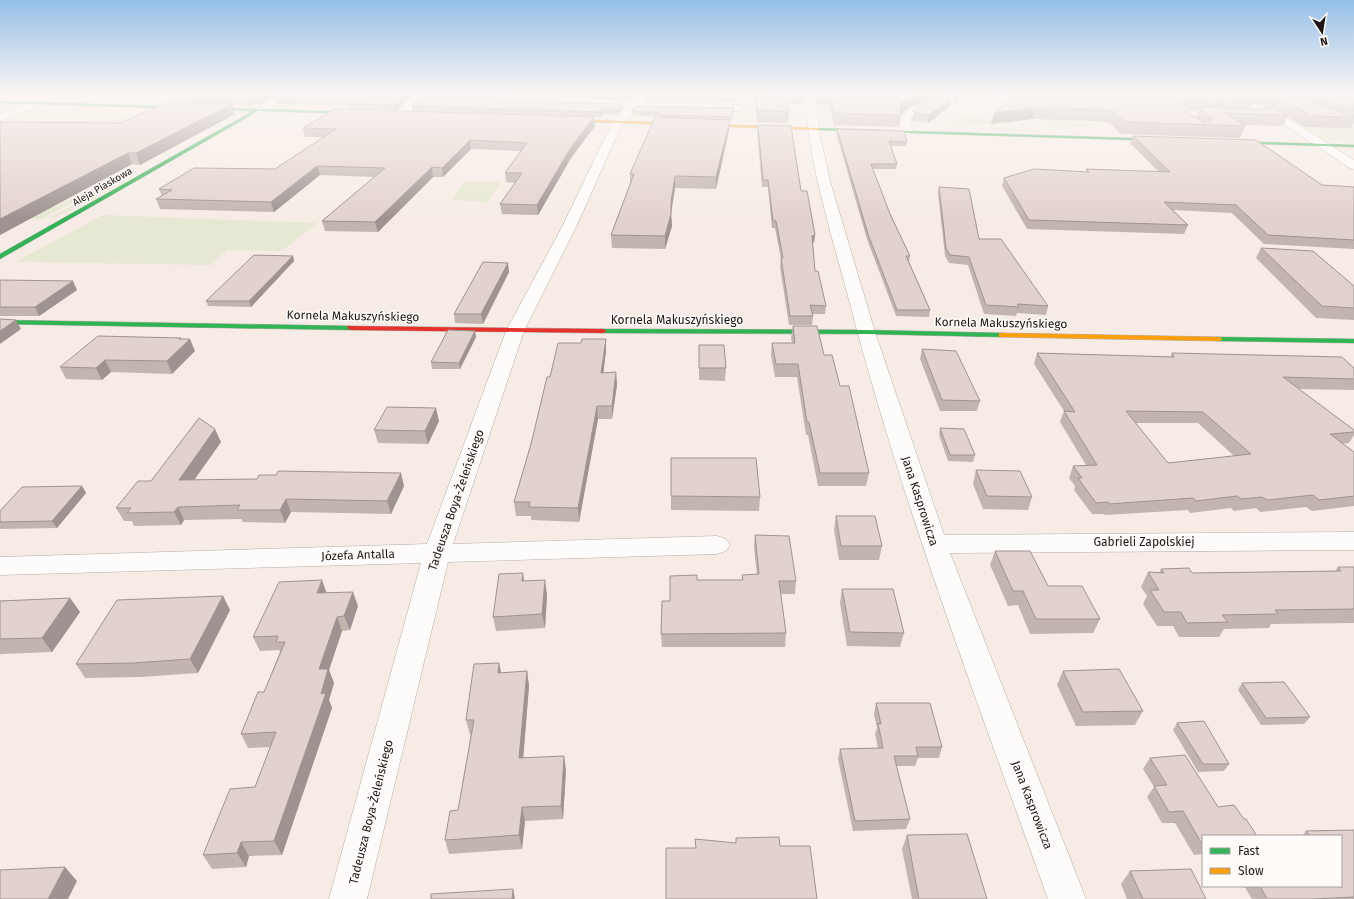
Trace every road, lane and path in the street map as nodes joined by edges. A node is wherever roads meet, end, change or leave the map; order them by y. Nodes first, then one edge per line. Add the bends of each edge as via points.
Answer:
1 (214, 135) edge
2 (612, 135) edge
3 (814, 135) edge
4 (1004, 135) edge
5 (1307, 135) edge
6 (1169, 140) edge
7 (1224, 142) edge
8 (1322, 145) junction
9 (1354, 146) edge
10 (1354, 165) edge
11 (0, 257) edge
12 (0, 322) edge
13 (515, 331) junction
14 (866, 332) junction
15 (1354, 341) edge
16 (1354, 541) edge
17 (934, 544) junction
18 (717, 545) dead end
19 (437, 553) junction
20 (0, 566) edge
21 (348, 899) edge
22 (1067, 899) edge

1 - 11 street, Aleja Piaskowa
2 - 13 street, Tadeusza Boya-Żeleńskiego via 570,225
3 - 14 street, Jana Kasprowicza via 824,181
4 - 6 street
5 - 8 street
7 - 8 street
8 - 9 street
8 - 10 street
12 - 13 street, Kornela Makuszyńskiego
13 - 14 street, Kornela Makuszyńskiego
13 - 19 street, Tadeusza Boya-Żeleńskiego
14 - 15 street, Kornela Makuszyńskiego
14 - 17 street, Jana Kasprowicza
16 - 17 street, Gabrieli Zapolskiej
17 - 22 street, Jana Kasprowicza
18 - 19 street, Józefa Antalla
19 - 20 street, Józefa Antalla
19 - 21 street, Tadeusza Boya-Żeleńskiego

